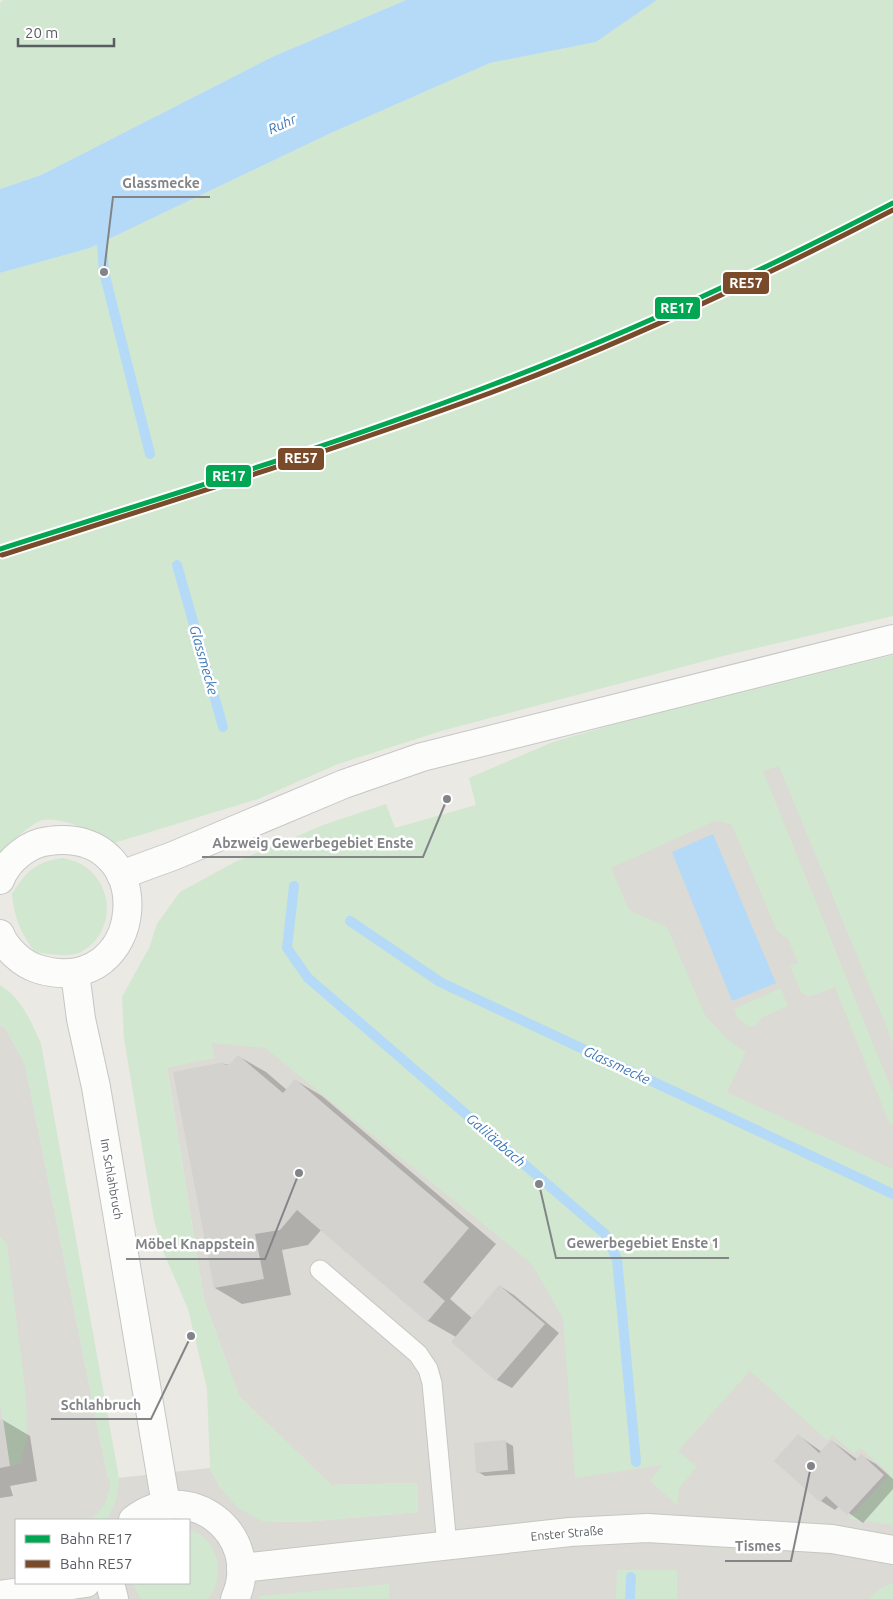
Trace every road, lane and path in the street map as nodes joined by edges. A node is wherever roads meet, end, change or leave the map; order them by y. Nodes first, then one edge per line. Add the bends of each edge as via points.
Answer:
1 (893, 639) edge
2 (121, 875) junction
3 (0, 880) edge
4 (0, 934) edge
5 (74, 973) junction
6 (320, 1270) dead end
7 (166, 1505) junction
8 (134, 1519) edge
9 (446, 1546) junction
10 (893, 1550) edge
11 (241, 1568) junction
12 (79, 1584) edge
13 (110, 1584) edge
14 (0, 1595) edge
15 (114, 1599) edge
16 (235, 1599) edge

1 - 2 street via 422,757 344,784
2 - 3 street via 114,864 93,847 63,839 45,841 28,848 12,860
2 - 5 street via 128,899 126,924 120,939 98,963
4 - 5 street via 14,954 31,967 52,974
5 - 7 street, Im Schlahbruch
6 - 9 lane via 418,1354 428,1369
7 - 8 street
7 - 11 street via 197,1508 214,1517 229,1531 238,1548
9 - 10 street, Enster Straße via 570,1532 647,1528 832,1539
9 - 11 street, Enster Straße
11 - 16 street via 240,1588
12 - 14 street
13 - 15 street

